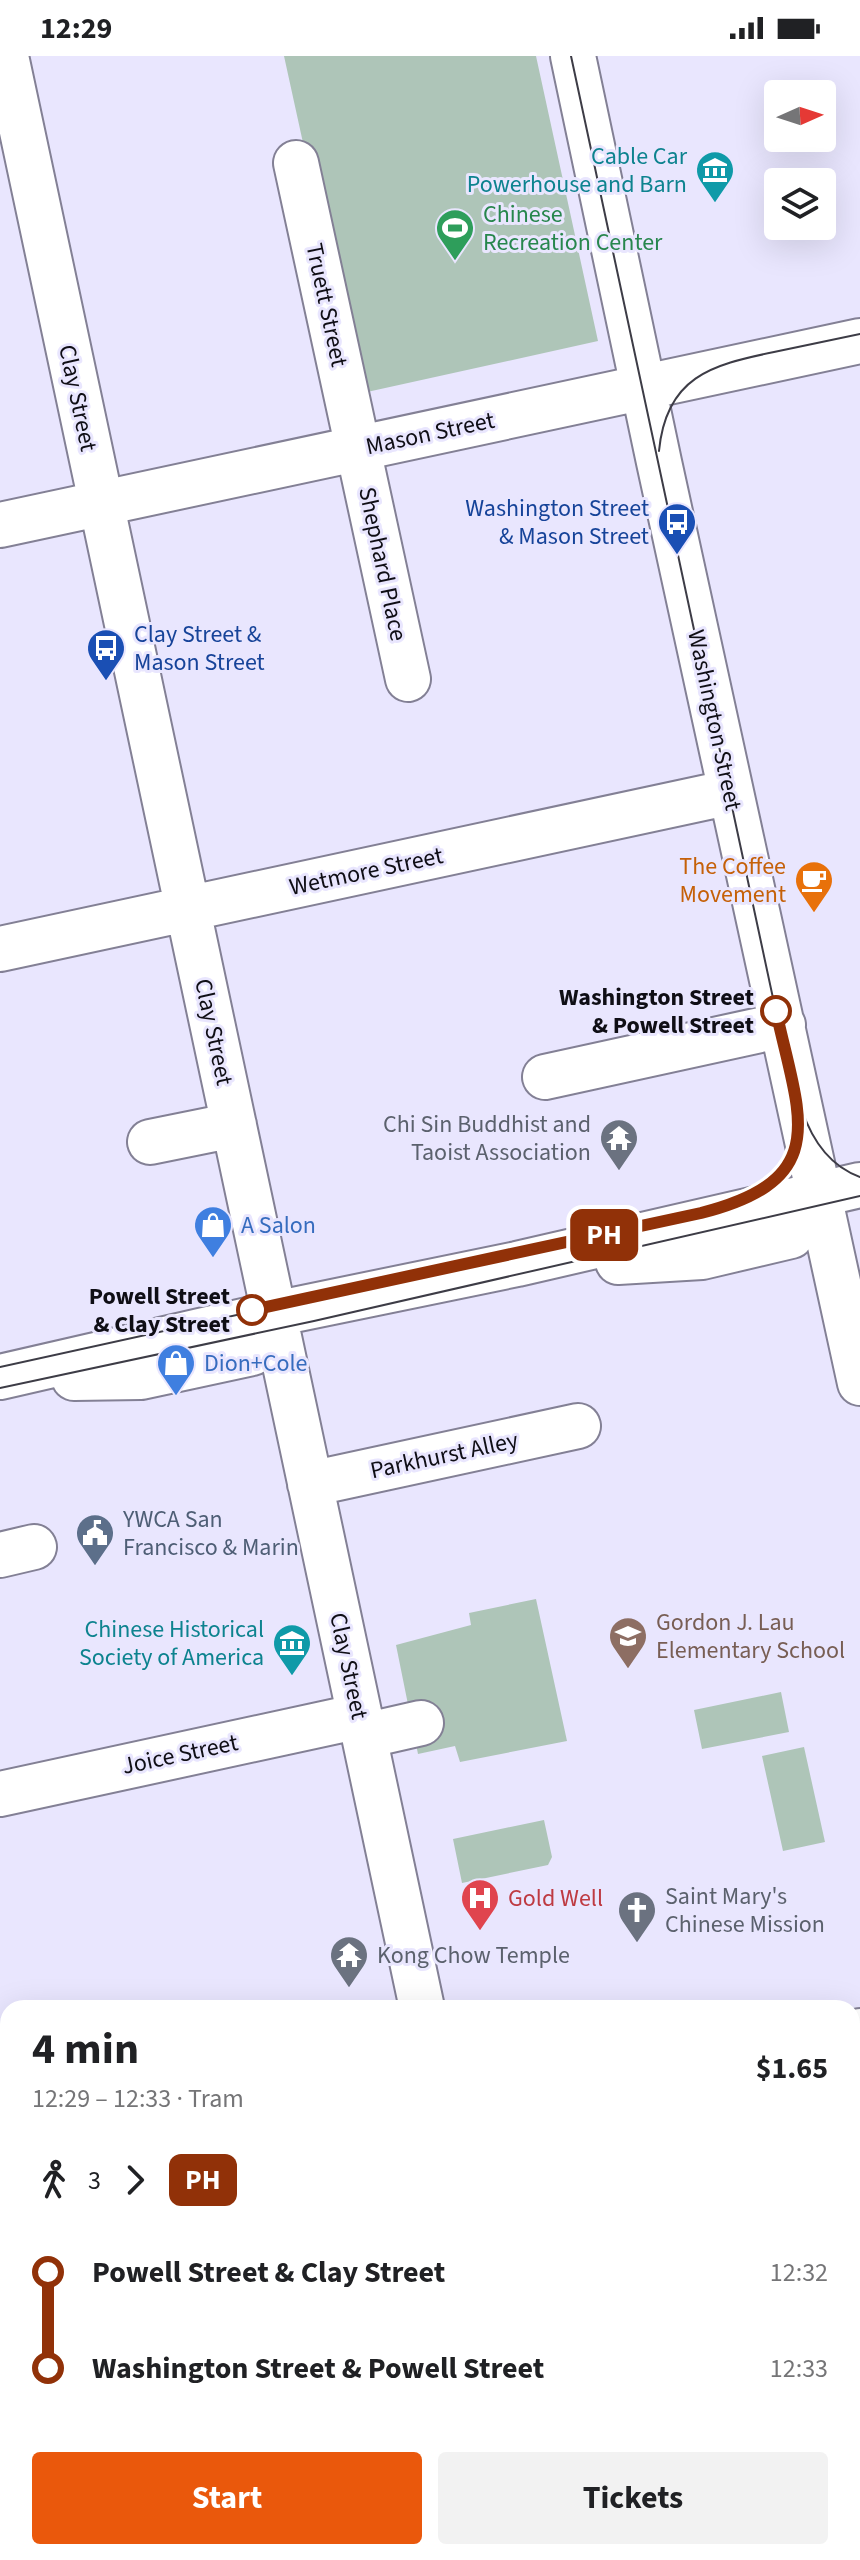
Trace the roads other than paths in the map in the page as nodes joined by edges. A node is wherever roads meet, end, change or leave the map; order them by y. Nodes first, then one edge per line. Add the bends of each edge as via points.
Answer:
1 (6, 56) edge
2 (573, 56) edge
3 (296, 163) dead end
4 (860, 341) edge
5 (643, 388) junction
6 (358, 448) junction
7 (100, 503) junction
8 (0, 525) edge
9 (408, 679) dead end
10 (731, 792) junction
11 (188, 910) junction
12 (0, 949) edge
13 (783, 1025) junction
14 (545, 1077) dead end
15 (234, 1125) junction
16 (150, 1142) dead end
17 (840, 1190) edge
18 (274, 1314) junction
19 (0, 1378) edge
20 (860, 1383) edge
21 (578, 1426) dead end
22 (310, 1484) junction
23 (421, 1723) dead end
24 (362, 1726) junction
25 (0, 1794) edge
26 (420, 2000) edge

1 - 7 street, Clay Street
2 - 5 street, Washington Street
3 - 6 street, Truett Street
4 - 5 street, Mason Street
5 - 6 street, Mason Street
5 - 10 street, Washington Street
6 - 7 street, Mason Street
6 - 9 street, Shephard Place
7 - 8 street, Mason Street
7 - 11 street, Clay Street
10 - 11 street, Wetmore Street
10 - 13 street, Washington Street
11 - 12 street, Wetmore Street
11 - 15 street, Clay Street
13 - 14 street
13 - 17 street, Washington Street
15 - 16 street
15 - 18 street, Clay Street
17 - 18 street
17 - 20 street, Washington Street
18 - 19 street via 252,1353 141,1377
18 - 22 street, Clay Street
21 - 22 street, Parkhurst Alley
22 - 24 street, Clay Street
23 - 24 street, Joice Street
24 - 25 street, Joice Street via 95,1762
24 - 26 street, Clay Street

